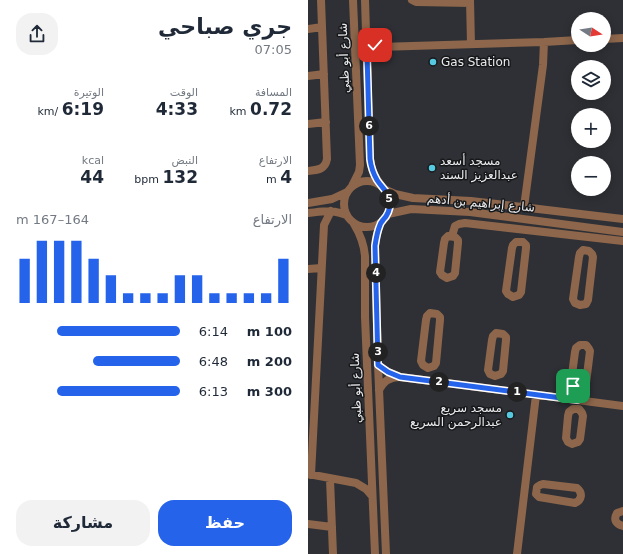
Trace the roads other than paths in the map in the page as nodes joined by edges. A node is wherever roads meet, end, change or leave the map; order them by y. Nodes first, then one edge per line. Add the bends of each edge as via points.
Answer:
1 (321, 0) edge
2 (353, 0) edge
3 (365, 0) edge
4 (412, 0) edge
5 (470, 1) edge
6 (322, 27) junction
7 (308, 29) edge
8 (623, 38) edge
9 (367, 39) junction
10 (611, 39) edge
11 (571, 40) edge
12 (544, 42) junction
13 (472, 44) junction
14 (379, 47) junction
15 (367, 54) junction
16 (324, 74) junction
17 (308, 76) edge
18 (326, 122) junction
19 (308, 124) edge
20 (308, 171) edge
21 (383, 188) junction
22 (350, 189) junction
23 (434, 200) junction
24 (308, 203) edge
25 (524, 207) junction
26 (433, 210) junction
27 (331, 211) junction
28 (310, 213) edge
29 (388, 214) junction
30 (346, 215) junction
31 (612, 218) junction
32 (623, 219) edge
33 (549, 222) junction
34 (380, 223) junction
35 (354, 224) junction
36 (566, 224) junction
37 (324, 225) junction
38 (522, 229) junction
39 (610, 230) junction
40 (623, 232) edge
41 (548, 233) junction
42 (564, 235) junction
43 (452, 236) junction
44 (587, 237) junction
45 (520, 242) junction
46 (623, 242) edge
47 (587, 250) junction
48 (321, 268) junction
49 (308, 269) edge
50 (376, 316) junction
51 (365, 317) junction
52 (378, 365) junction
53 (428, 368) junction
54 (495, 376) junction
55 (400, 377) junction
56 (426, 380) junction
57 (578, 388) junction
58 (494, 389) junction
59 (379, 390) junction
60 (536, 395) junction
61 (577, 400) junction
62 (623, 406) edge
63 (576, 409) dead end
64 (372, 471) junction
65 (310, 474) edge
66 (330, 478) junction
67 (356, 483) junction
68 (525, 490) junction
69 (536, 490) junction
70 (372, 496) junction
71 (623, 511) edge
72 (308, 524) edge
73 (623, 526) edge
74 (332, 527) junction
75 (333, 554) edge
76 (375, 554) edge
77 (386, 554) edge
78 (517, 554) edge

1 - 6 street
2 - 22 street, شارع أبو ظبي via 360,165
3 - 9 street, شارع أبو ظبي
4 - 5 street
5 - 13 street
6 - 7 street
6 - 16 street
8 - 10 street
9 - 14 street
9 - 15 street, شارع أبو ظبي
11 - 12 street
12 - 13 street
12 - 25 street
13 - 14 street
14 - 15 street
15 - 21 street, شارع أبو ظبي via 370,159 374,176
16 - 17 street
16 - 18 street
18 - 19 street
18 - 20 street via 326,164 320,170
21 - 22 street via 374,182 366,181 359,182
21 - 23 street, شارع إبراهيم بن أدهم via 404,197
21 - 29 street via 389,196
22 - 24 street via 332,199
22 - 30 street via 344,198
23 - 25 street, شارع إبراهيم بن أدهم
23 - 26 street via 430,201 430,208
25 - 31 street, شارع إبراهيم بن أدهم
26 - 29 street, شارع إبراهيم بن أدهم via 411,209
26 - 33 street, شارع إبراهيم بن أدهم
27 - 28 street
27 - 30 street
27 - 37 street
28 - 37 street via 320,217
29 - 34 street
30 - 35 street
31 - 32 street, شارع إبراهيم بن أدهم
31 - 39 street via 618,221 619,226
33 - 36 street, شارع إبراهيم بن أدهم
33 - 41 street, شارع إبراهيم بن أدهم
34 - 35 street via 367,227
34 - 50 street, شارع أبو ظبي via 375,246
35 - 51 street, شارع أبو ظبي via 365,256
36 - 39 street, شارع إبراهيم بن أدهم
36 - 42 street
37 - 48 street
38 - 41 street, شارع إبراهيم بن أدهم
38 - 43 street, شارع إبراهيم بن أدهم via 465,223 455,226
38 - 45 street, شارع إبراهيم بن أدهم
39 - 40 street, شارع إبراهيم بن أدهم
41 - 42 street, شارع إبراهيم بن أدهم
42 - 44 street, شارع إبراهيم بن أدهم
43 - 43 street, شارع إبراهيم بن أدهم via 445,239 440,272 447,278 455,273 458,243
44 - 46 street, شارع إبراهيم بن أدهم
44 - 47 street
45 - 45 street, شارع إبراهيم بن أدهم via 515,243 512,248 506,290 513,297 520,293 522,284 526,248 524,243
47 - 47 street via 580,253 573,299 580,305 587,302 589,293 593,257
48 - 49 street
48 - 65 street
50 - 51 street via 369,313
50 - 52 street, شارع أبو ظبي
51 - 64 street, شارع أبو ظبي
52 - 55 street
52 - 59 street, شارع أبو ظبي
53 - 53 street via 436,362 440,320 438,314 434,313 427,316 421,361
53 - 56 street
54 - 54 street via 503,371 506,340 500,333 493,336 488,370
54 - 58 street
55 - 56 street
55 - 59 street via 387,380
56 - 58 street
57 - 57 street via 586,383 590,352 588,346 584,345 576,348 572,382 573,386
57 - 61 street
58 - 60 street
59 - 77 street, شارع أبو ظبي
60 - 61 street
60 - 68 street
61 - 62 street
61 - 63 street
64 - 67 street
64 - 70 street, شارع أبو ظبي
65 - 66 street
66 - 67 street
66 - 74 street
67 - 70 street
68 - 69 street
68 - 78 street
69 - 69 street via 539,497 575,503 579,502 581,496 577,488 543,484
70 - 76 street, شارع أبو ظبي
71 - 73 street via 615,517 616,522
72 - 74 street
74 - 75 street

